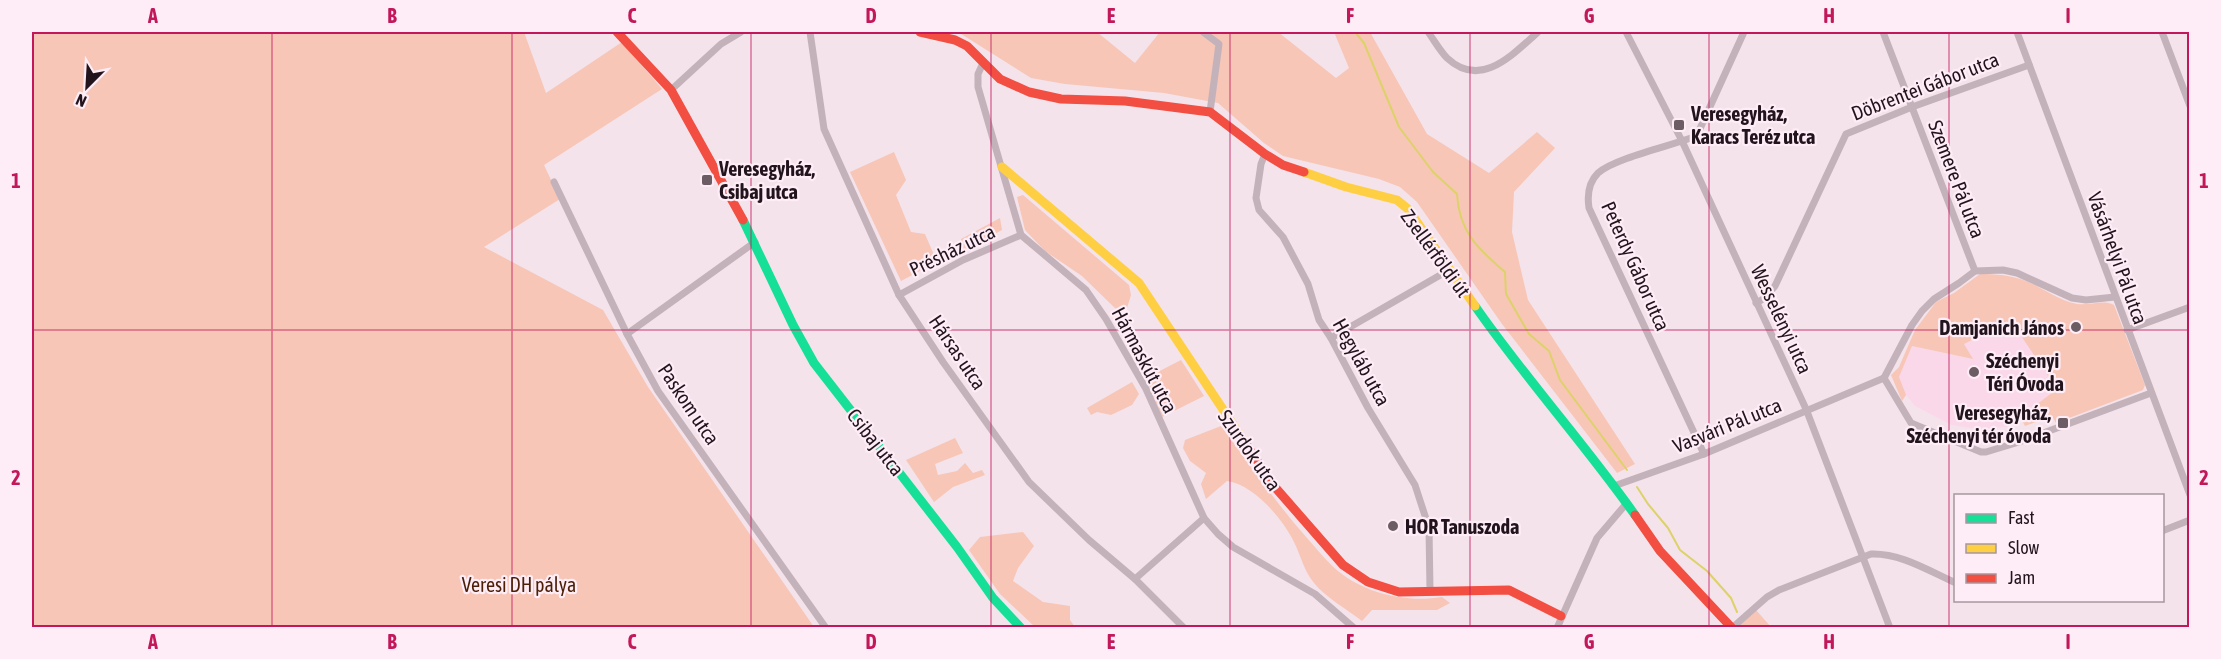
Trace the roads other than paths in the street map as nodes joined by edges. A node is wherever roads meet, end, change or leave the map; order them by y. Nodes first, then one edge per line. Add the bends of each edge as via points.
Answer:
1 (617, 32) edge
2 (741, 32) edge
3 (810, 32) edge
4 (920, 32) edge
5 (1203, 32) edge
6 (1428, 32) edge
7 (1538, 32) edge
8 (1626, 32) edge
9 (1743, 32) edge
10 (1883, 32) edge
11 (2017, 32) edge
12 (2162, 32) edge
13 (983, 63) junction
14 (2029, 64) junction
15 (671, 90) junction
16 (2190, 106) edge
17 (1912, 107) junction
18 (1210, 112) junction
19 (1682, 141) junction
20 (1265, 154) junction
21 (1002, 167) junction
22 (554, 182) dead end
23 (1021, 235) junction
24 (755, 242) junction
25 (1449, 270) junction
26 (1974, 271) junction
27 (899, 294) junction
28 (2115, 297) junction
29 (1756, 303) junction
30 (2190, 307) edge
31 (2127, 330) junction
32 (627, 334) junction
33 (1331, 338) junction
34 (1884, 378) junction
35 (2151, 393) junction
36 (1806, 409) junction
37 (1704, 454) junction
38 (1614, 486) junction
39 (2190, 495) edge
40 (1626, 504) junction
41 (1204, 518) junction
42 (2190, 520) edge
43 (2164, 531) edge
44 (1863, 556) junction
45 (1135, 579) junction
46 (1954, 582) edge
47 (1430, 591) junction
48 (1560, 624) edge
49 (826, 627) edge
50 (1021, 627) edge
51 (1184, 627) edge
52 (1354, 627) edge
53 (1733, 627) edge
54 (1890, 627) edge

1 - 15 street, Csibaj utca
2 - 15 street via 721,44
3 - 27 street, Hársas utca via 824,129
4 - 13 street, Zsellérföldi út via 955,40
5 - 18 street via 1219,44
6 - 7 street via 1447,57 1475,70 1497,66
8 - 19 street, Wesselényi utca
9 - 19 street via 1702,126
10 - 17 street, Szemere Pál utca
11 - 14 street, Vásárhelyi Pál utca
12 - 16 street
13 - 18 street, Zsellérföldi út via 1000,79 1029,92 1061,99
13 - 21 street via 978,87
14 - 17 street, Döbrentei Gábor utca
14 - 28 street, Vásárhelyi Pál utca
15 - 24 street, Csibaj utca
17 - 26 street, Szemere Pál utca
17 - 29 street, Döbrentei Gábor utca via 1846,134 1775,286
18 - 20 street, Zsellérföldi út
19 - 29 street, Wesselényi utca
19 - 37 street, Peterdy Gábor utca via 1611,165 1598,173 1587,195 1589,208
20 - 25 street, Zsellérföldi út via 1312,176 1397,200 1408,209
20 - 33 street, Hegyláb utca via 1256,198 1259,210 1283,237 1297,261 1319,320
21 - 23 street
21 - 47 street, Szurdok utca via 1139,283 1274,486 1343,566 1382,588
22 - 32 street, Paskom utca
23 - 27 street, Présház utca
23 - 41 street, Hármaskút utca via 1086,290 1106,319 1146,389
24 - 32 street
24 - 50 street, Csibaj utca via 814,363 993,598
25 - 33 street
25 - 38 street, Zsellérföldi út via 1508,354
26 - 28 street via 2017,273 2072,298
26 - 34 street via 1922,311
27 - 45 street, Hársas utca via 1029,482
28 - 31 street, Vásárhelyi Pál utca
29 - 36 street, Wesselényi utca
30 - 31 street
31 - 35 street, Vásárhelyi Pál utca
32 - 49 street, Paskom utca via 658,391
33 - 47 street, Hegyláb utca via 1415,485 1429,528
34 - 35 street via 1911,423 1986,452
34 - 36 street, Vasvári Pál utca
35 - 39 street, Vásárhelyi Pál utca
36 - 37 street, Vasvári Pál utca
36 - 44 street, Wesselényi utca
37 - 38 street, Vasvári Pál utca
38 - 40 street, Zsellérföldi út
40 - 48 street via 1598,538
40 - 53 street, Zsellérföldi út via 1660,551
41 - 45 street
41 - 52 street, Hármaskút utca via 1233,547 1315,594
42 - 43 street
44 - 46 street via 1898,557
44 - 53 street via 1779,590
44 - 54 street, Wesselényi utca
45 - 51 street, Hársas utca
47 - 48 street, Szurdok utca via 1509,590

